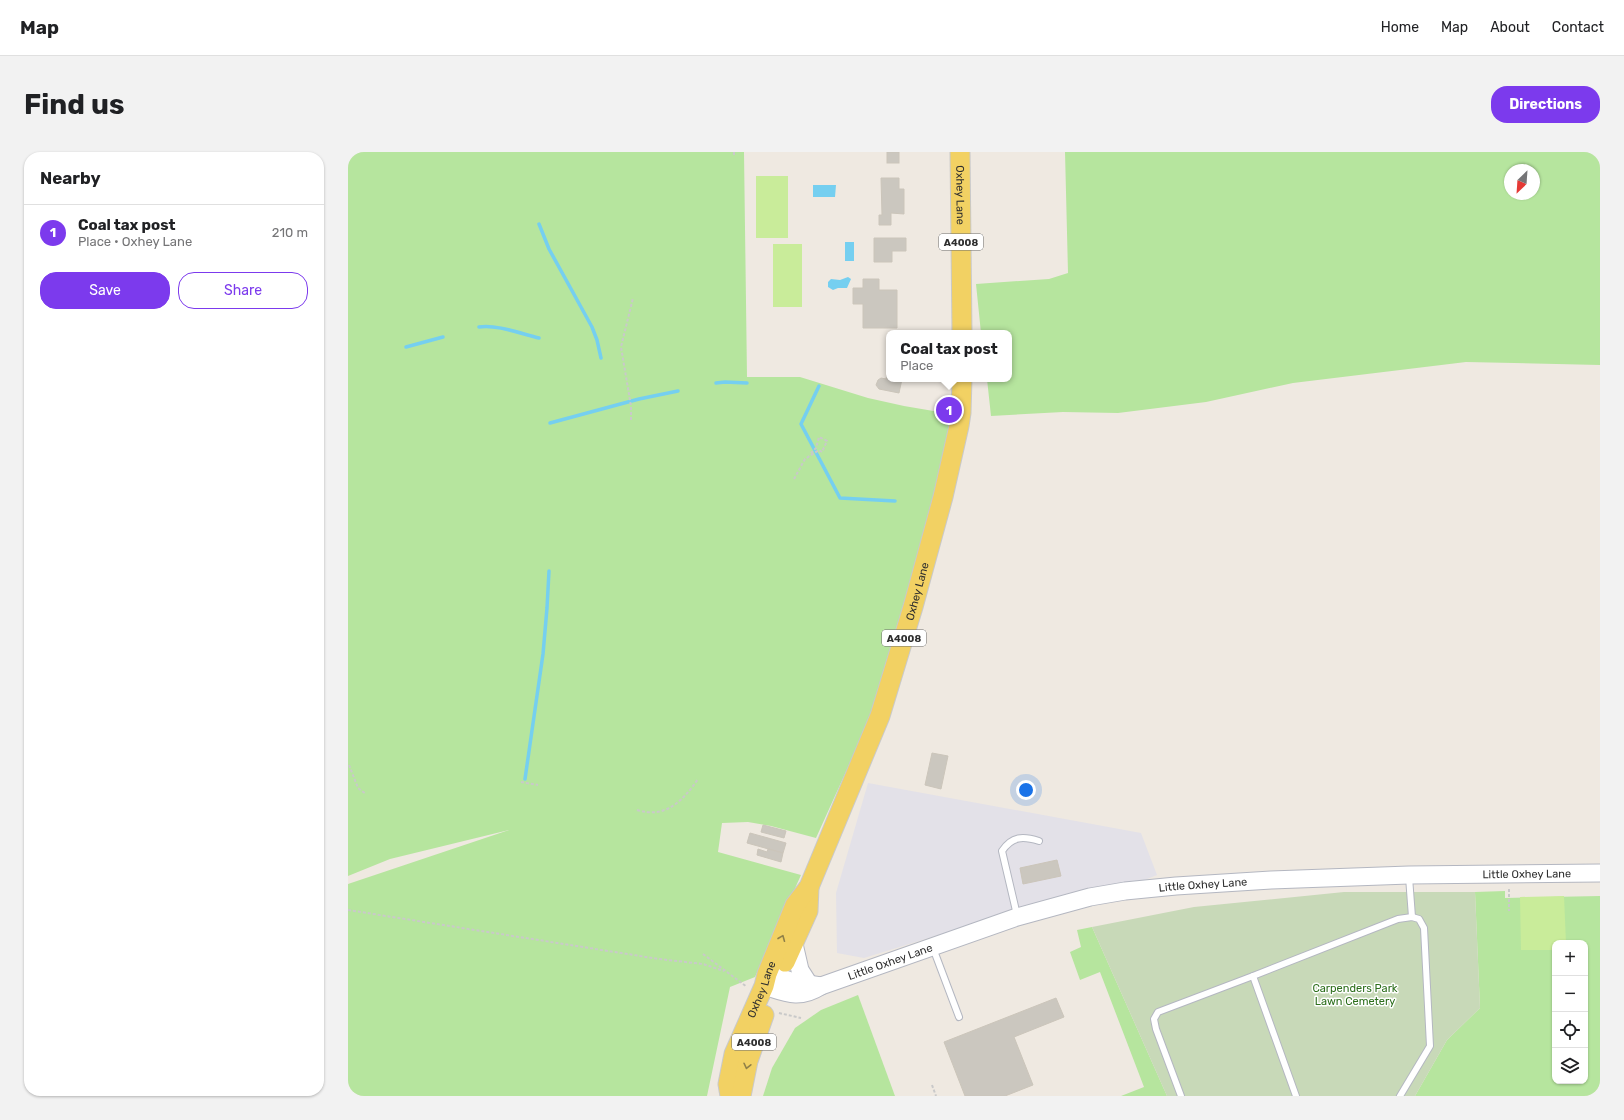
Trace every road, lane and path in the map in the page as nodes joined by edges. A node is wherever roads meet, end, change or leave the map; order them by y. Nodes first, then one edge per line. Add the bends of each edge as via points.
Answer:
1 (734, 152) edge
2 (960, 152) edge
3 (734, 156) dead end
4 (633, 298) dead end
5 (962, 330) edge
6 (962, 382) edge
7 (631, 420) dead end
8 (811, 453) dead end
9 (794, 479) dead end
10 (348, 765) edge
11 (698, 779) dead end
12 (521, 782) dead end
13 (538, 786) dead end
14 (366, 794) dead end
15 (637, 810) dead end
16 (1039, 841) dead end
17 (1600, 873) edge
18 (1409, 875) junction
19 (809, 886) junction
20 (1509, 886) dead end
21 (348, 910) edge
22 (1509, 911) dead end
23 (1017, 917) junction
24 (1412, 917) junction
25 (794, 944) junction
26 (932, 946) junction
27 (703, 954) dead end
28 (724, 971) junction
29 (1253, 976) junction
30 (766, 983) junction
31 (815, 985) junction
32 (777, 1013) dead end
33 (959, 1017) dead end
34 (801, 1018) dead end
35 (932, 1085) dead end
36 (730, 1096) edge
37 (741, 1096) edge
38 (936, 1096) edge
39 (1180, 1096) edge
40 (1296, 1096) edge
41 (1400, 1096) edge

1 - 3 path
2 - 5 main road, Oxhey Lane / A4008
4 - 7 path via 621,347
6 - 19 main road, Oxhey Lane / A4008 via 959,426 911,615 880,716
8 - 9 path via 816,448 819,437 827,441 822,452 819,450 805,459
10 - 14 path via 358,788
11 - 15 path via 687,793 664,811 647,813
12 - 13 path
16 - 23 lane via 1020,838 1010,841 1002,851
17 - 18 main road, Little Oxhey Lane
18 - 23 main road, Little Oxhey Lane via 1271,880 1125,891 1090,897
18 - 24 lane
19 - 25 main road, Oxhey Lane / A4008 via 808,911
30 -> 19 main road, Oxhey Lane / A4008 via 795,905
20 - 22 path
21 - 28 path via 703,964
23 - 26 main road, Little Oxhey Lane
24 - 29 lane via 1398,919
24 - 41 lane via 1419,919 1424,928 1430,1046
25 - 30 main road, Oxhey Lane / A4008
25 - 31 main road via 800,970
26 - 31 main road, Little Oxhey Lane
26 - 33 lane
27 - 28 path
28 - 30 path
29 - 39 lane via 1158,1012 1154,1018
29 - 40 lane
30 - 31 main road
30 - 36 main road, Oxhey Lane / A4008 via 734,1054 728,1084
30 -> 37 main road, Oxhey Lane / A4008
32 - 34 path
35 - 38 path

